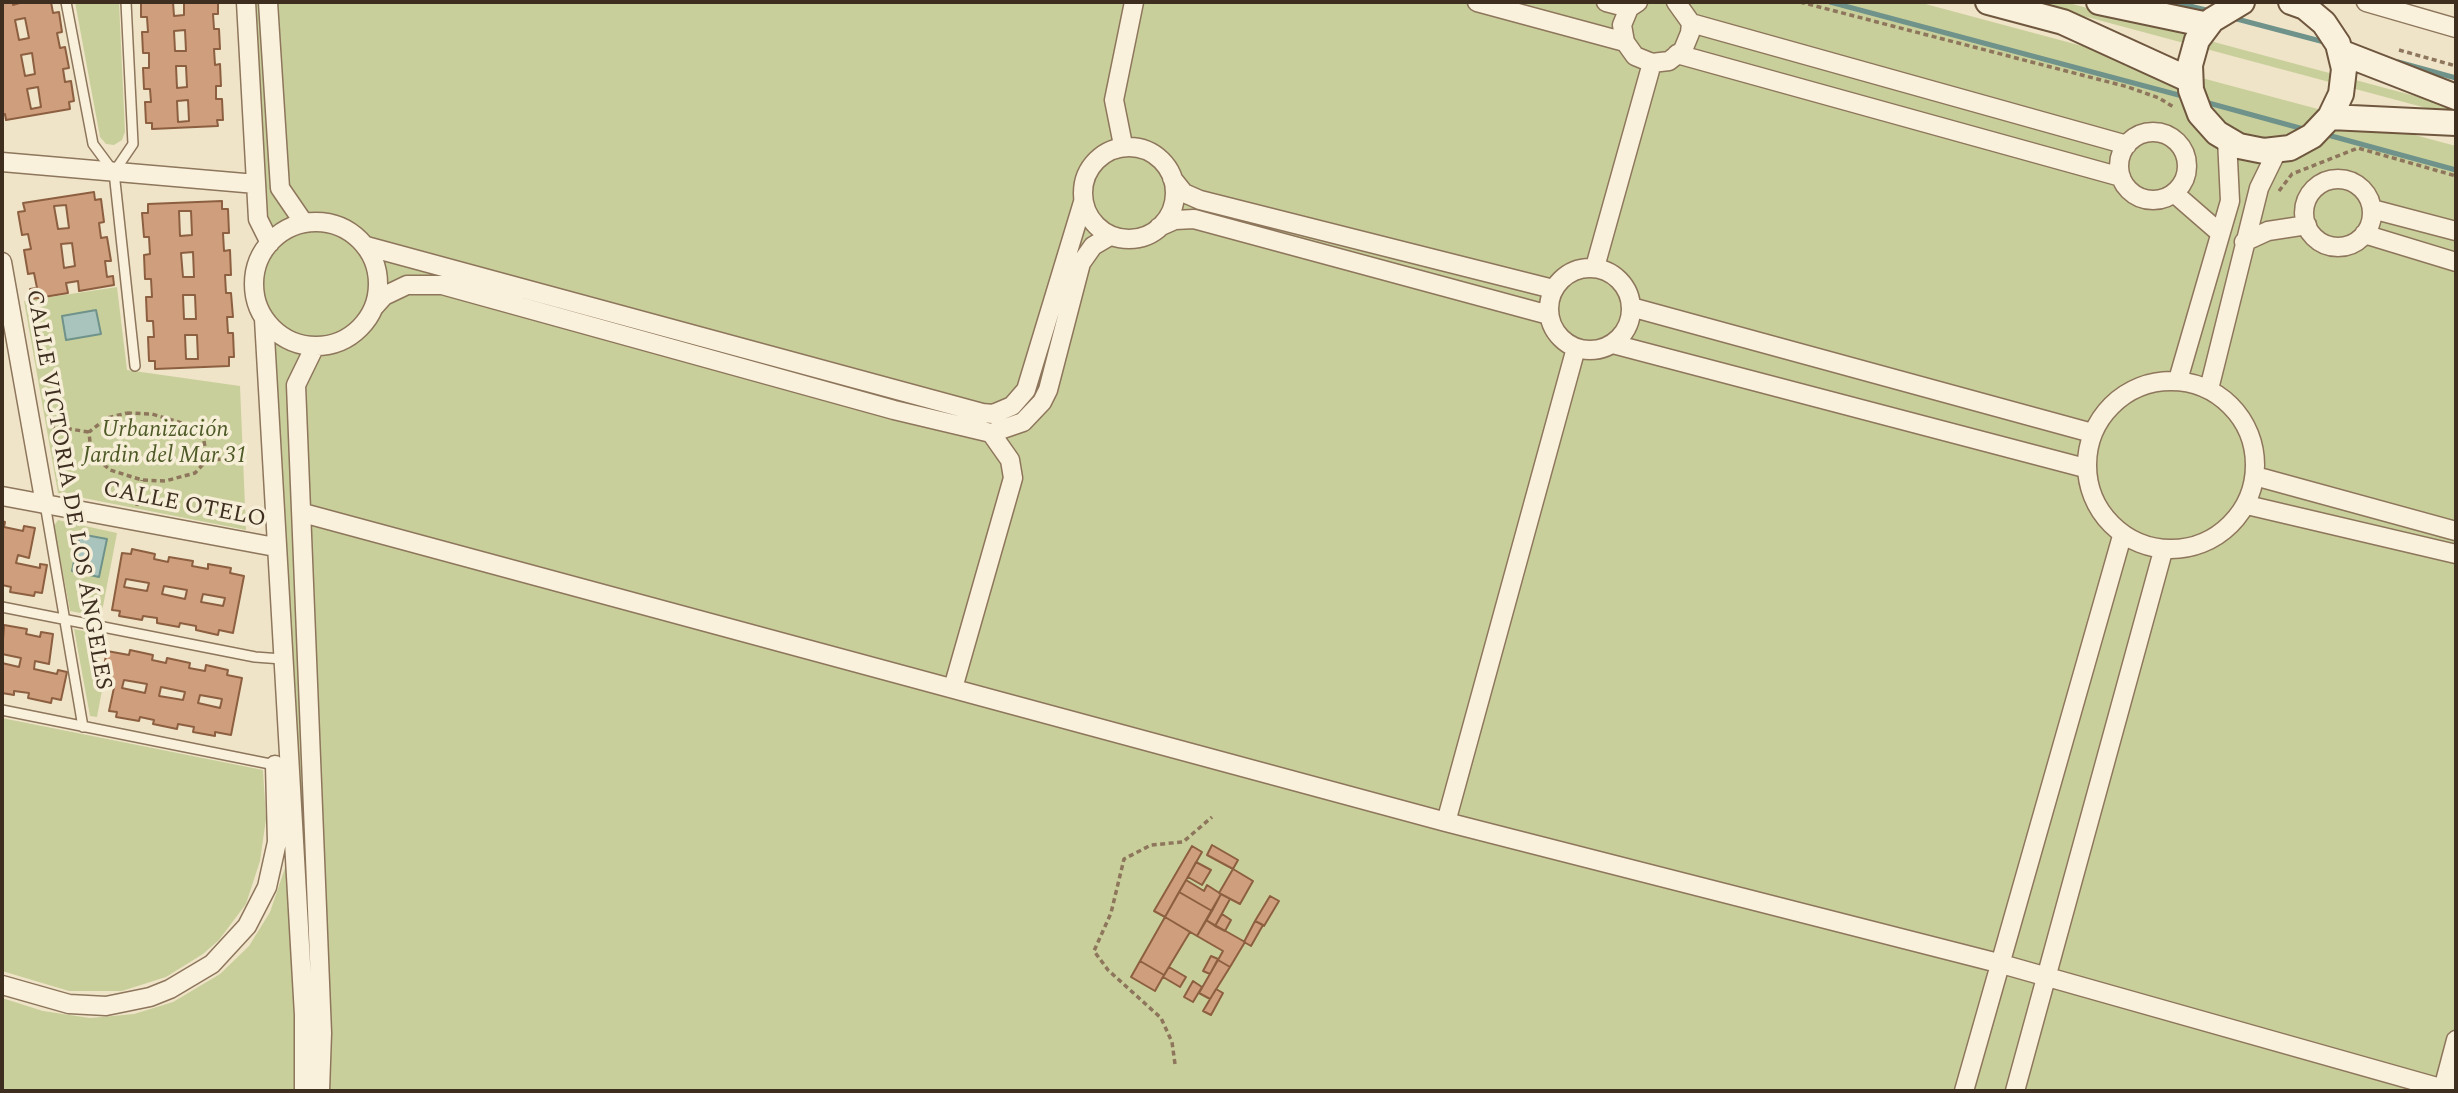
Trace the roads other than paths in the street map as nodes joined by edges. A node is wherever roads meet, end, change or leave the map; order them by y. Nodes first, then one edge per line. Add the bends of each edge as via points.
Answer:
1 (66, 2) edge
2 (126, 2) edge
3 (246, 2) edge
4 (268, 2) edge
5 (1135, 2) edge
6 (1477, 2) edge
7 (1606, 2) edge
8 (1676, 2) edge
9 (1989, 2) edge
10 (2099, 2) edge
11 (2242, 2) edge
12 (2377, 4) edge
13 (1633, 5) edge
14 (2304, 5) edge
15 (1691, 23) junction
16 (2208, 25) junction
17 (2456, 28) edge
18 (1625, 42) junction
19 (2340, 52) junction
20 (1677, 54) junction
21 (1652, 63) junction
22 (2190, 80) junction
23 (2456, 97) edge
24 (2330, 117) junction
25 (2456, 123) edge
26 (2227, 139) junction
27 (1123, 145) junction
28 (2127, 145) junction
29 (2278, 149) junction
30 (2, 162) edge
31 (114, 172) junction
32 (2121, 177) junction
33 (1172, 178) junction
34 (256, 184) junction
35 (2174, 192) junction
36 (1083, 202) junction
37 (2372, 209) junction
38 (304, 223) junction
39 (2307, 225) junction
40 (1159, 227) junction
41 (2456, 231) edge
42 (2220, 233) junction
43 (2364, 234) junction
44 (1110, 236) junction
45 (2244, 242) junction
46 (270, 243) junction
47 (366, 246) junction
48 (2, 262) edge
49 (2456, 262) edge
50 (1595, 267) junction
51 (1553, 289) junction
52 (375, 306) junction
53 (1631, 307) junction
54 (1549, 315) junction
55 (264, 319) junction
56 (1613, 344) junction
57 (315, 346) junction
58 (1576, 348) junction
59 (135, 366) dead end
60 (2178, 380) junction
61 (2209, 389) junction
62 (991, 433) junction
63 (2092, 433) junction
64 (2085, 468) junction
65 (2255, 476) junction
66 (2, 496) edge
67 (45, 504) junction
68 (2247, 505) junction
69 (303, 513) junction
70 (2456, 531) edge
71 (2122, 536) junction
72 (275, 547) junction
73 (2163, 551) junction
74 (2456, 554) edge
75 (2, 607) edge
76 (66, 620) junction
77 (282, 659) junction
78 (953, 688) junction
79 (2, 710) edge
80 (83, 727) junction
81 (275, 765) joint
82 (1446, 822) junction
83 (1998, 963) junction
84 (2045, 976) junction
85 (2, 985) edge
86 (2456, 1040) edge
87 (2447, 1090) edge
88 (304, 1091) edge
89 (320, 1091) edge
90 (1964, 1091) edge
91 (2015, 1091) edge

1 - 31 lane via 93,144
2 - 31 lane via 132,144
3 - 34 street
4 - 38 street via 280,188
5 - 27 street via 1114,100
6 - 18 street
7 - 13 street
8 - 15 street
9 - 22 main road via 2063,22
10 - 16 main road
11 - 16 main road
12 - 17 street
13 - 18 street via 1622,25
14 - 19 main road via 2324,23
15 - 20 street via 1683,50
15 - 28 street
16 - 22 main road via 2197,40
18 - 21 street via 1635,56
19 - 23 main road
19 - 24 main road via 2344,69 2341,94
20 - 21 street via 1669,61
20 - 32 street
21 - 50 street
22 - 26 main road via 2200,114
24 - 25 main road
24 - 29 main road via 2312,136
26 - 29 main road via 2264,151
26 - 42 street via 2230,201
27 - 33 street via 1156,156
27 - 36 street via 1095,161 1084,180
28 - 32 street via 2121,155
28 - 35 street via 2146,133 2169,136 2178,143 2187,164 2186,175
29 - 45 street via 2259,188
30 - 31 street
31 - 34 street
31 - 59 lane
32 - 35 street via 2134,194 2144,198 2165,198
33 - 40 street via 1175,195 1169,216
33 - 51 street via 1184,193 1200,200
34 - 46 street via 258,219
35 - 42 street
36 - 44 street via 1093,223
36 - 47 street via 1026,390 1012,407 993,414
37 - 39 street via 2363,190 2334,179 2308,197
37 - 41 street
37 - 43 street
38 - 46 street
38 - 47 street via 323,221 347,229
39 - 43 street via 2316,239 2338,247
39 - 45 street via 2268,231
40 - 44 street via 1132,239
40 - 54 street via 1194,219
42 - 60 street
43 - 49 street
44 - 62 street via 1093,246 1082,263 1042,402 1023,422
45 - 61 street
46 - 55 street via 254,275 255,298
47 - 52 street via 376,264
48 - 67 street, CALLE VICTORIA DE LOS ÁNGELES
50 - 51 street via 1578,269
50 - 53 street via 1624,284
51 - 54 street
52 - 57 street via 363,325 345,339
52 - 62 street via 407,285 442,285
53 - 56 street via 1625,332
53 - 63 street
54 - 58 street via 1554,330
55 - 57 street via 279,335
55 - 72 street
56 - 58 street via 1598,350
56 - 64 street
57 - 69 street via 296,385
58 - 82 street
60 - 61 street
60 - 63 street via 2142,384 2112,403
61 - 65 street via 2239,413 2254,446
62 - 78 street via 1010,460 1013,478
63 - 64 street
64 - 71 street via 2096,506
65 - 68 street
65 - 70 street
66 - 67 street, CALLE OTELO
67 - 72 street, CALLE OTELO
67 - 76 lane, CALLE VICTORIA DE LOS ÁNGELES
68 - 73 street via 2207,543
68 - 74 street
69 - 78 street
69 - 89 street via 322,1033
71 - 73 street
71 - 83 street
72 - 77 street
73 - 84 street
75 - 76 lane
76 - 77 lane
76 - 80 lane, CALLE VICTORIA DE LOS ÁNGELES
77 - 88 street via 303,1001
78 - 82 street
79 - 80 lane
80 - 81 lane
81 - 85 street via 277,842 267,887 247,926 212,964 150,997 106,1006 69,1004
82 - 83 street
83 - 84 street
83 - 90 street
84 - 87 street
84 - 91 street
86 - 87 street

